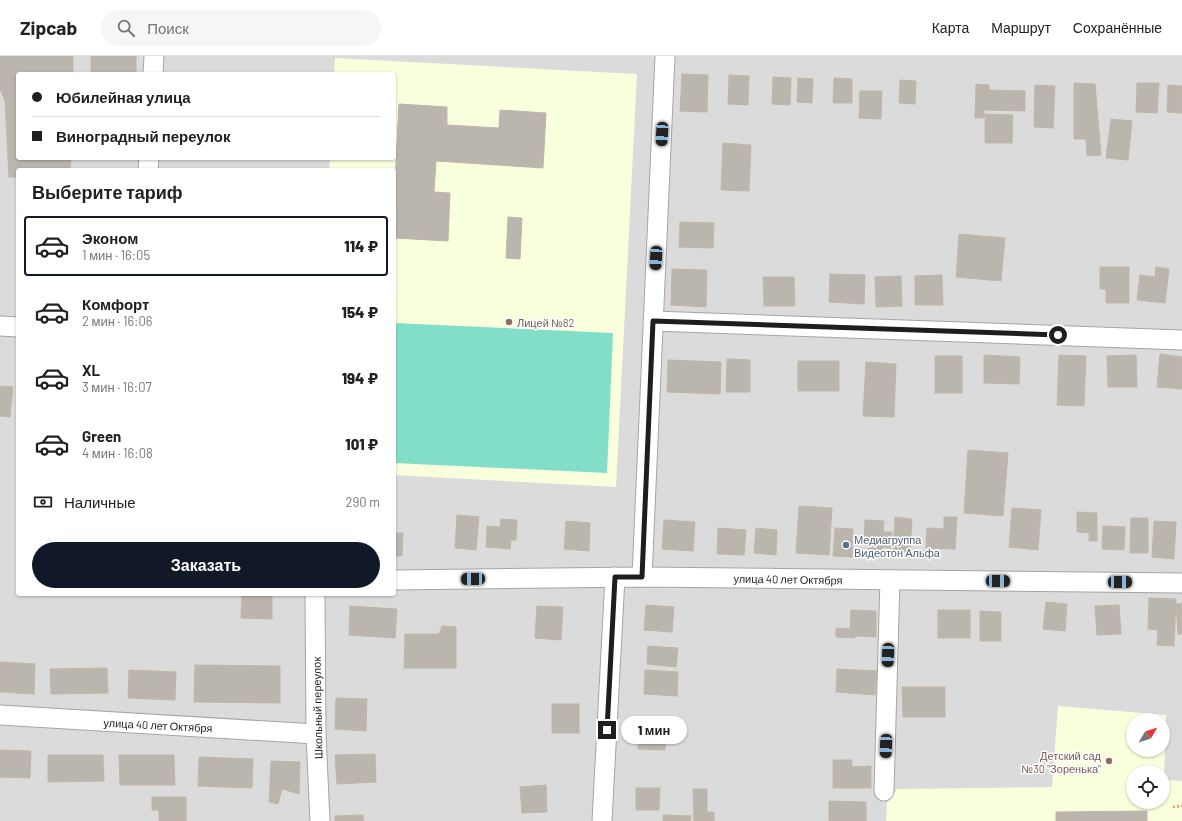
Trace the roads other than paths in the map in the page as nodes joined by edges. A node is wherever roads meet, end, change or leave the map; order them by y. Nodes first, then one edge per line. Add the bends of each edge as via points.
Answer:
1 (154, 56) edge
2 (665, 56) edge
3 (153, 72) edge
4 (653, 321) junction
5 (0, 326) edge
6 (16, 327) edge
7 (1182, 340) edge
8 (615, 577) junction
9 (642, 577) junction
10 (396, 580) edge
11 (890, 580) junction
12 (1182, 583) edge
13 (315, 596) edge
14 (0, 715) edge
15 (316, 734) junction
16 (884, 791) dead end
17 (320, 821) edge
18 (602, 821) edge

1 - 3 street
2 - 4 street
4 - 7 street
4 - 9 street
5 - 6 street
8 - 9 street, улица 40 лет Октября
8 - 10 street, улица 40 лет Октября
8 - 18 street
9 - 11 street, улица 40 лет Октября
11 - 12 street, улица 40 лет Октября
11 - 16 street
13 - 15 street, Школьный переулок
14 - 15 street, улица 40 лет Октября
15 - 17 street, Школьный переулок

